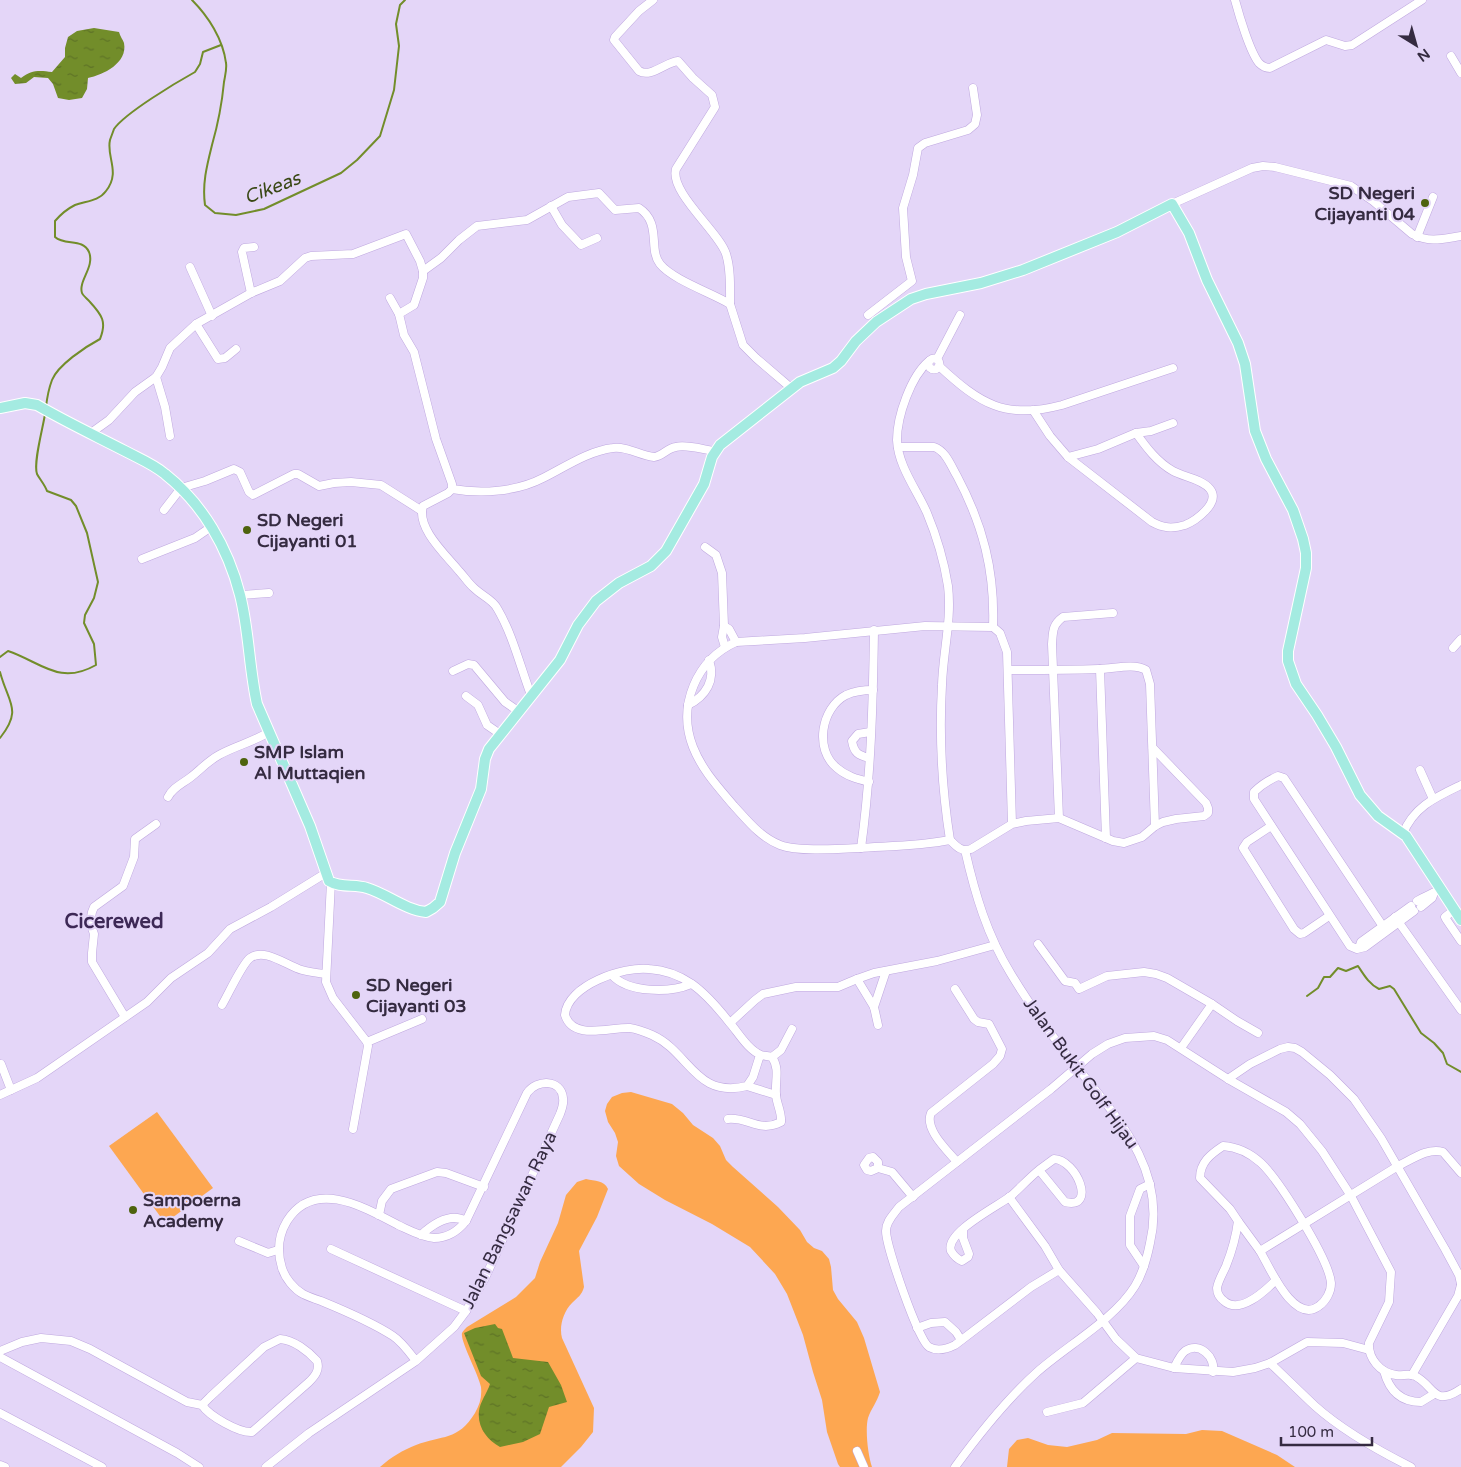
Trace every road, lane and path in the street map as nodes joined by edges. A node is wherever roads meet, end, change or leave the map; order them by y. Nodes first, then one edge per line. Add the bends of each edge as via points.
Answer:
1 (653, 0) edge
2 (1235, 0) edge
3 (1422, 0) edge
4 (1451, 56) dead end
5 (1461, 73) edge
6 (973, 88) dead end
7 (1434, 197) dead end
8 (1172, 204) junction
9 (551, 206) junction
10 (1461, 236) edge
11 (1417, 237) junction
12 (597, 238) dead end
13 (254, 247) dead end
14 (190, 267) dead end
15 (423, 271) junction
16 (251, 293) junction
17 (390, 298) dead end
18 (730, 304) junction
19 (399, 314) junction
20 (868, 314) dead end
21 (960, 315) dead end
22 (212, 316) junction
23 (196, 324) junction
24 (236, 349) dead end
25 (935, 362) junction
26 (1173, 368) dead end
27 (156, 377) junction
28 (792, 388) junction
29 (0, 408) edge
30 (1033, 410) junction
31 (1173, 423) dead end
32 (1136, 432) junction
33 (91, 433) junction
34 (170, 436) dead end
35 (898, 447) junction
36 (715, 451) junction
37 (1068, 457) junction
38 (180, 488) junction
39 (452, 489) junction
40 (164, 510) dead end
41 (422, 511) junction
42 (211, 526) junction
43 (705, 547) dead end
44 (142, 559) dead end
45 (269, 593) dead end
46 (240, 595) junction
47 (1113, 613) dead end
48 (724, 626) junction
49 (947, 626) junction
50 (993, 627) junction
51 (874, 630) junction
52 (1461, 639) edge
53 (736, 642) junction
54 (725, 647) junction
55 (1453, 648) dead end
56 (709, 660) junction
57 (1054, 669) junction
58 (1100, 669) junction
59 (1009, 670) junction
60 (453, 671) dead end
61 (873, 690) junction
62 (531, 695) junction
63 (466, 696) dead end
64 (688, 706) junction
65 (518, 711) junction
66 (269, 732) junction
67 (870, 732) junction
68 (500, 734) junction
69 (1153, 748) junction
70 (869, 758) junction
71 (1420, 770) dead end
72 (868, 782) junction
73 (1461, 785) edge
74 (168, 798) dead end
75 (1434, 799) junction
76 (1059, 818) junction
77 (156, 824) dead end
78 (1012, 824) junction
79 (1155, 826) junction
80 (1271, 826) junction
81 (1403, 834) junction
82 (1106, 838) junction
83 (950, 840) junction
84 (861, 848) junction
85 (965, 850) junction
86 (329, 878) junction
87 (1437, 891) junction
88 (1454, 910) junction
89 (1329, 916) junction
90 (1397, 920) junction
91 (1461, 920) edge
92 (1384, 928) junction
93 (1461, 941) edge
94 (1038, 944) dead end
95 (995, 945) junction
96 (886, 971) junction
97 (325, 974) junction
98 (612, 975) junction
99 (857, 979) junction
100 (691, 984) junction
101 (955, 989) dead end
102 (1212, 1004) junction
103 (222, 1005) dead end
104 (874, 1007) junction
105 (1461, 1010) edge
106 (125, 1017) junction
107 (422, 1020) dead end
108 (730, 1023) junction
109 (878, 1025) dead end
110 (792, 1029) dead end
111 (1258, 1033) dead end
112 (367, 1042) junction
113 (1181, 1048) junction
114 (760, 1055) junction
115 (772, 1057) junction
116 (1, 1064) edge
117 (1077, 1067) junction
118 (1228, 1079) junction
119 (746, 1086) junction
120 (11, 1090) junction
121 (0, 1095) edge
122 (776, 1095) junction
123 (728, 1119) dead end
124 (353, 1129) dead end
125 (957, 1162) junction
126 (1398, 1166) junction
127 (878, 1168) dead end
128 (1038, 1170) junction
129 (1461, 1173) edge
130 (1150, 1184) junction
131 (484, 1187) junction
132 (1350, 1196) junction
133 (913, 1197) junction
134 (1009, 1197) junction
135 (379, 1215) junction
136 (466, 1221) junction
137 (1238, 1221) junction
138 (1303, 1223) junction
139 (963, 1230) dead end
140 (420, 1235) junction
141 (239, 1241) dead end
142 (331, 1249) dead end
143 (278, 1250) junction
144 (1260, 1251) junction
145 (1144, 1266) junction
146 (1059, 1270) junction
147 (1276, 1280) junction
148 (1461, 1284) edge
149 (466, 1311) junction
150 (1102, 1321) junction
151 (917, 1328) junction
152 (961, 1340) junction
153 (1369, 1350) junction
154 (0, 1351) edge
155 (0, 1357) edge
156 (1136, 1358) junction
157 (416, 1361) junction
158 (1270, 1362) junction
159 (1174, 1368) junction
160 (1384, 1371) junction
161 (1213, 1372) junction
162 (1412, 1375) junction
163 (1461, 1389) edge
164 (1434, 1394) junction
165 (202, 1405) junction
166 (1047, 1412) dead end
167 (0, 1413) edge
168 (857, 1450) dead end
169 (0, 1465) edge
170 (5, 1467) edge
171 (102, 1467) edge
172 (199, 1467) edge
173 (266, 1467) edge
174 (864, 1467) edge
175 (955, 1467) edge
176 (1410, 1467) edge

1 - 18 street via 614,40 642,73 678,61 714,99 715,106 676,169 675,176 699,217 726,253
2 - 3 street via 1259,62 1266,68 1326,40 1345,46 1352,44
4 - 5 street
6 - 20 street via 975,124 968,130 924,143 918,148 903,208 906,257 912,281
7 - 11 street
8 - 11 street via 1252,168 1275,167 1351,186
8 - 28 main road via 1106,237 1023,270 911,299 876,322 833,368
8 - 81 main road via 1189,233 1238,343 1245,364 1255,431 1303,539 1306,568 1290,636 1288,661 1291,671 1360,795 1378,816
9 - 12 street via 562,225 581,245
9 - 15 street via 527,220 474,227
9 - 18 street via 573,196 599,193 615,210 638,208 654,230 659,263
10 - 11 street via 1444,240
13 - 16 street via 244,248 242,252
14 - 22 street
15 - 16 street via 406,234 354,254 305,258 280,281
15 - 19 street via 414,305
16 - 22 street
17 - 19 street
18 - 28 street via 744,345
19 - 39 street via 404,335 414,352
21 - 25 street
22 - 23 street
23 - 24 street via 218,359 225,358
23 - 27 street via 170,348
25 - 30 street via 986,403 1009,410
25 - 35 street via 920,370 907,397 899,425
26 - 30 street via 1062,405
27 - 33 street
27 - 34 street
28 - 36 main road
29 - 33 main road via 25,403 37,405
30 - 37 street
31 - 32 street via 1151,431
32 - 37 street
32 - 37 street via 1154,456 1171,470 1204,483 1211,490 1211,502 1198,519 1180,527 1160,527
33 - 38 main road via 156,468
35 - 49 street via 942,555 949,596
35 - 50 street via 938,449 959,480 985,541 992,582
36 - 39 street via 678,446 654,457 611,448 535,482 481,492
36 - 62 main road via 704,484 666,551 651,566 624,580 596,602 578,625 560,660
38 - 40 street
38 - 41 street via 237,470 249,492 255,495 290,475 298,474 319,486 352,482 381,485
38 - 42 main road
39 - 41 street via 423,506
41 - 62 street via 424,523 435,542 469,583 496,607
42 - 44 street via 195,538
42 - 46 main road via 226,554
43 - 48 street via 716,555 722,572
45 - 46 street
46 - 66 main road via 253,686
47 - 57 street via 1063,617 1056,622 1052,644
48 - 53 street
48 - 54 street via 722,638
49 - 50 street
49 - 51 street
49 - 83 street via 941,728
50 - 59 street via 1006,646
51 - 53 street
51 - 61 street
52 - 55 street
53 - 54 street
54 - 56 street
56 - 64 street via 693,686
56 - 64 street via 712,676 707,689
57 - 58 street
57 - 59 street
57 - 76 street
58 - 69 street via 1141,667 1146,670 1150,684
58 - 82 street
59 - 78 street
60 - 65 street via 468,664 474,665 505,702
61 - 67 street
61 - 72 street via 855,692 839,700 823,732 826,752 836,768
62 - 65 main road
63 - 68 street via 478,705 487,726
64 - 84 street via 689,733 697,755 712,780 756,831 782,846
65 - 68 main road
66 - 74 street via 209,761 174,788
66 - 86 main road
67 - 70 street
67 - 70 street via 858,734 852,741 854,750
68 - 86 main road via 487,753 477,801 455,853 440,902 433,908 418,912 365,887 335,884
69 - 79 street
69 - 79 street via 1208,808 1208,814 1204,816 1176,819
70 - 72 street
71 - 75 street
72 - 84 street
73 - 75 street
75 - 81 street via 1412,816
76 - 78 street
76 - 82 street
77 - 106 street via 135,839 134,860 122,888 94,907 90,922 94,934 92,962
78 - 85 street
79 - 82 street via 1142,838 1124,843
80 - 89 street
80 - 89 street via 1243,848 1294,929 1304,933
80 - 92 street via 1253,796 1270,779 1281,776
81 - 87 main road
83 - 84 street
83 - 85 street via 957,848
85 - 95 street, Jalan Bukit Golf Hijau via 988,932
86 - 97 street via 330,928
86 - 106 street via 230,929 208,953 170,978 147,1002
87 - 88 main road
87 - 90 street via 1432,898
88 - 91 main road
88 - 93 street via 1445,917
89 - 92 street via 1350,946 1357,949 1365,947
90 - 92 street
90 - 105 street
94 - 102 street via 1065,981 1074,983 1079,989 1108,976 1151,973 1167,978
95 - 96 street
95 - 117 street, Jalan Bukit Golf Hijau via 1032,1008
96 - 99 street
96 - 104 street
97 - 103 street via 303,970 271,956 250,958
97 - 112 street via 333,998
98 - 100 street via 626,970 648,969 670,973
98 - 100 street via 620,982 656,990 675,990
98 - 119 street via 589,985 573,998 565,1011 569,1024 585,1031 632,1028 660,1039 708,1083 716,1087
99 - 104 street
99 - 108 street via 838,987 796,987 764,994
100 - 108 street
101 - 125 street via 974,1019 989,1024 1002,1049 993,1064 928,1118 931,1129
102 - 111 street
102 - 113 street
104 - 109 street
106 - 120 street via 37,1078
107 - 112 street
108 - 114 street
110 - 115 street via 782,1050
112 - 124 street via 368,1053
113 - 117 street via 1154,1036 1125,1038 1108,1044
113 - 118 street
114 - 115 street
114 - 119 street via 753,1077
115 - 122 street via 777,1068
116 - 120 street
117 - 125 street
117 - 130 street, Jalan Bukit Golf Hijau via 1128,1132
118 - 126 street via 1280,1049 1295,1048 1346,1089 1364,1111
118 - 132 street via 1286,1112 1300,1124 1322,1151
119 - 122 street
120 - 121 street
122 - 123 street via 782,1120 779,1124 762,1127 740,1119
125 - 133 street
126 - 129 street via 1438,1150
126 - 132 street
126 - 148 street
127 - 133 street via 892,1172
128 - 128 street via 1065,1202 1081,1196 1083,1189 1064,1162 1054,1159
128 - 134 street
130 - 145 street, Jalan Bukit Golf Hijau via 1153,1230
130 - 145 street via 1140,1189 1130,1216 1130,1245
131 - 135 street via 437,1172 391,1189 382,1201
131 - 136 street
131 - 149 street, Jalan Bangsawan Raya via 530,1088 541,1083 558,1088 563,1103 556,1124 485,1278
132 - 138 street
132 - 153 street via 1391,1272 1389,1302 1369,1343
133 - 151 street via 899,1207 886,1229 894,1263
134 - 139 street
134 - 146 street
135 - 140 street
135 - 143 street via 341,1200 311,1200 289,1218 282,1230
136 - 140 street via 456,1217 443,1220
136 - 140 street via 447,1236
137 - 138 street via 1200,1178 1210,1154 1224,1146 1242,1150 1262,1164
137 - 144 street
137 - 147 street via 1232,1251 1218,1285 1220,1298 1227,1304 1238,1306
138 - 144 street
138 - 147 street via 1328,1271 1329,1293 1316,1309 1303,1309 1294,1304
141 - 143 street via 268,1253
142 - 149 street
143 - 157 street via 282,1270 297,1290 394,1336
144 - 147 street
145 - 150 street, Jalan Bukit Golf Hijau via 1132,1290
146 - 150 street
146 - 152 street
148 - 162 street via 1458,1296
149 - 157 street, Jalan Bangsawan Raya via 448,1333
150 - 156 street
150 - 175 street, Jalan Bukit Golf Hijau via 1037,1372 1012,1397
151 - 152 street via 944,1322
151 - 152 street via 925,1343 935,1349 949,1348
153 - 158 street via 1343,1343 1314,1341
153 - 160 street
154 - 165 street via 41,1338 71,1340 187,1402
155 - 172 street
156 - 159 street
156 - 166 street via 1083,1403
157 - 173 street, Jalan Bangsawan Raya via 308,1433
158 - 161 street via 1241,1371
158 - 176 street via 1316,1407 1363,1441
159 - 161 street
159 - 161 street via 1183,1352 1194,1348 1209,1355
160 - 162 street via 1397,1376
160 - 164 street via 1390,1386 1407,1401 1421,1402
162 - 164 street
163 - 164 street via 1452,1394
165 - 165 street via 275,1340 291,1341 317,1361 316,1373 309,1382 252,1432 220,1420
167 - 171 street
168 - 174 street
169 - 170 street

